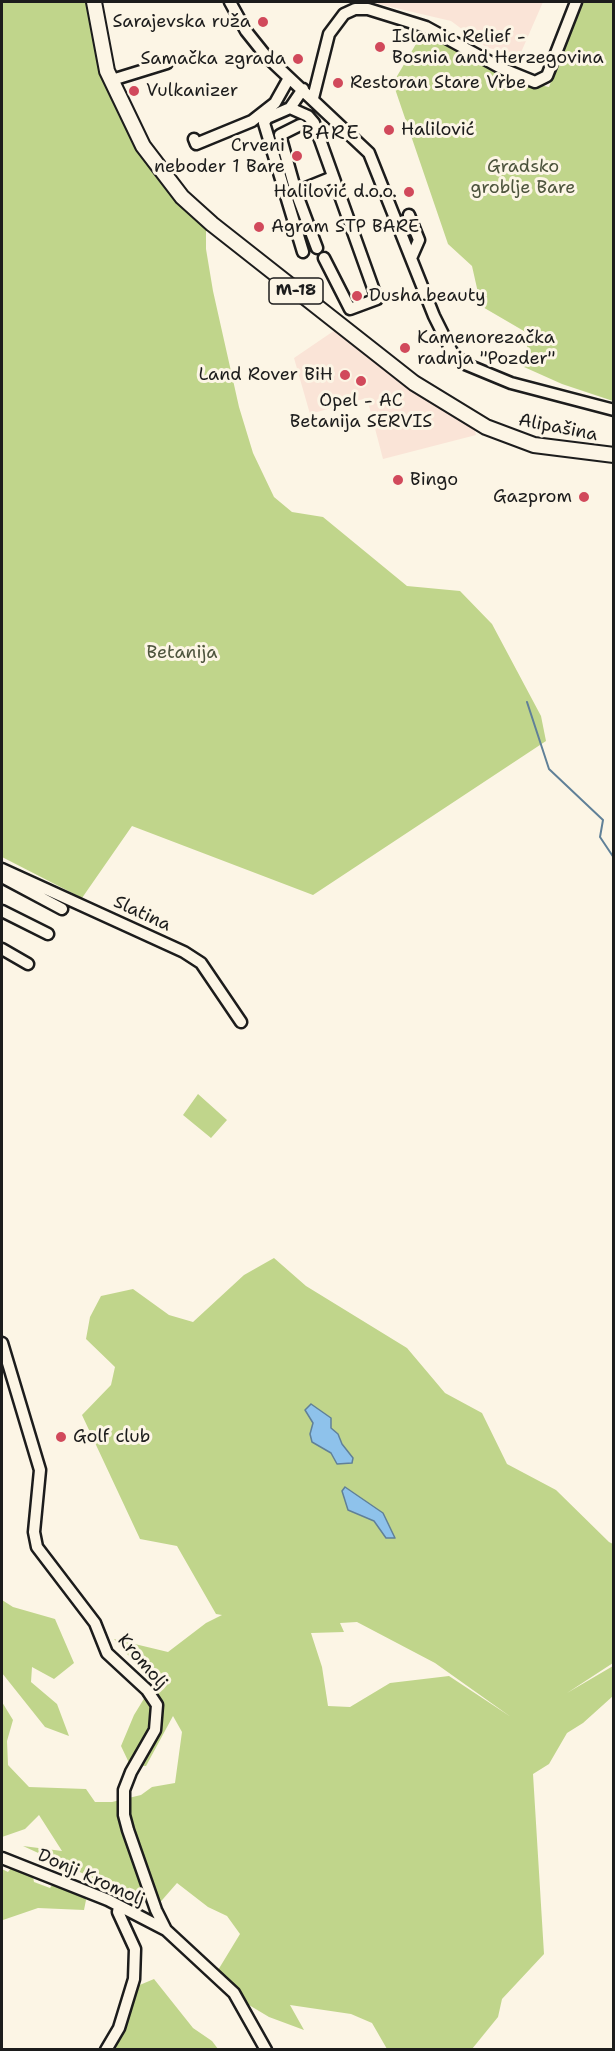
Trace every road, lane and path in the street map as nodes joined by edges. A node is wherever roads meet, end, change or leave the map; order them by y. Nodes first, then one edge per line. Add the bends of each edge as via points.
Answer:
1 (94, 2) edge
2 (230, 2) edge
3 (576, 2) edge
4 (167, 63) dead end
5 (290, 78) junction
6 (112, 80) junction
7 (303, 89) junction
8 (313, 98) junction
9 (290, 108) junction
10 (300, 125) dead end
11 (194, 139) dead end
12 (333, 177) junction
13 (297, 192) junction
14 (409, 214) dead end
15 (318, 248) dead end
16 (303, 252) dead end
17 (412, 256) junction
18 (324, 258) dead end
19 (614, 410) edge
20 (614, 455) edge
21 (2, 869) edge
22 (2, 877) edge
23 (62, 909) dead end
24 (2, 911) edge
25 (48, 934) dead end
26 (2, 949) edge
27 (28, 964) dead end
28 (241, 1022) dead end
29 (2, 1343) edge
30 (2, 1858) edge
31 (118, 1906) junction
32 (166, 1930) junction
33 (106, 2049) edge
34 (266, 2049) edge

1 - 6 main road, Alipašina / M-18
2 - 5 street via 251,38
3 - 8 street via 547,76 536,82 503,69 426,27 368,9 355,9 344,14 328,34
4 - 6 street
5 - 7 street
5 - 11 street via 275,103 252,121 196,144
6 - 20 main road, Alipašina / M-18 via 143,146 182,197 414,383 499,434 534,445
7 - 8 street
7 - 9 street
8 - 17 street via 369,153
9 - 12 street via 314,123
9 - 16 street via 264,123
10 - 13 street via 280,135
12 - 13 street
12 - 18 street via 377,299 350,309
13 - 15 street
14 - 17 street via 419,240
17 - 19 street via 446,341 465,364 511,383
21 - 28 street, Slatina via 184,952 207,971
22 - 23 street
24 - 25 street
26 - 27 street
29 - 32 street, Kromolj via 40,1470 36,1547 95,1623 107,1653 147,1690 157,1705 155,1730 124,1790 124,1815
30 - 31 street, Donji Kromolj
31 - 32 street, Donji Kromolj
31 - 33 street via 135,1949 134,1979 119,2028
32 - 34 street, Kromolj via 234,1993

